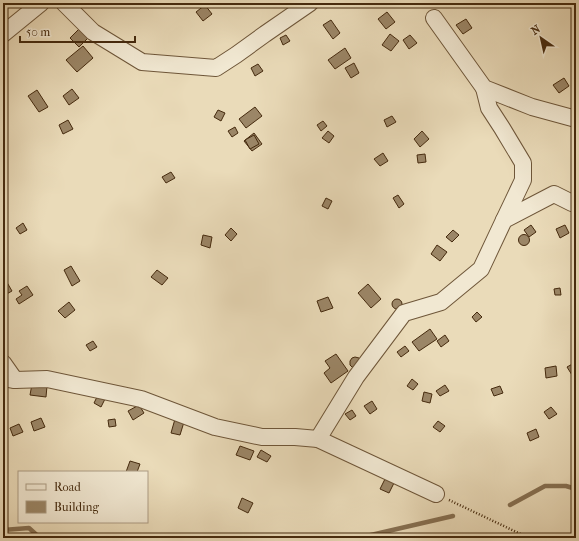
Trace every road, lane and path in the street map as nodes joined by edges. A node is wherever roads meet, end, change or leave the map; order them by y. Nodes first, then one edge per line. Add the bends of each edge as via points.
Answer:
1 (41, 3) edge
2 (64, 3) edge
3 (310, 3) edge
4 (434, 18) dead end
5 (3, 34) edge
6 (484, 88) junction
7 (576, 119) edge
8 (576, 201) edge
9 (504, 220) junction
10 (3, 363) edge
11 (9, 379) edge
12 (318, 439) junction
13 (436, 494) joint
14 (529, 538) edge

1 - 5 street
2 - 3 street via 93,32 142,62 216,68
4 - 6 street
6 - 7 street via 532,107
6 - 9 street via 489,108 523,163 523,180
8 - 9 street via 572,203 554,194
9 - 12 street via 481,269 441,302 404,313 356,377
10 - 11 street
11 - 12 street via 47,379 141,398 215,427 262,438
12 - 13 street
13 - 14 path

